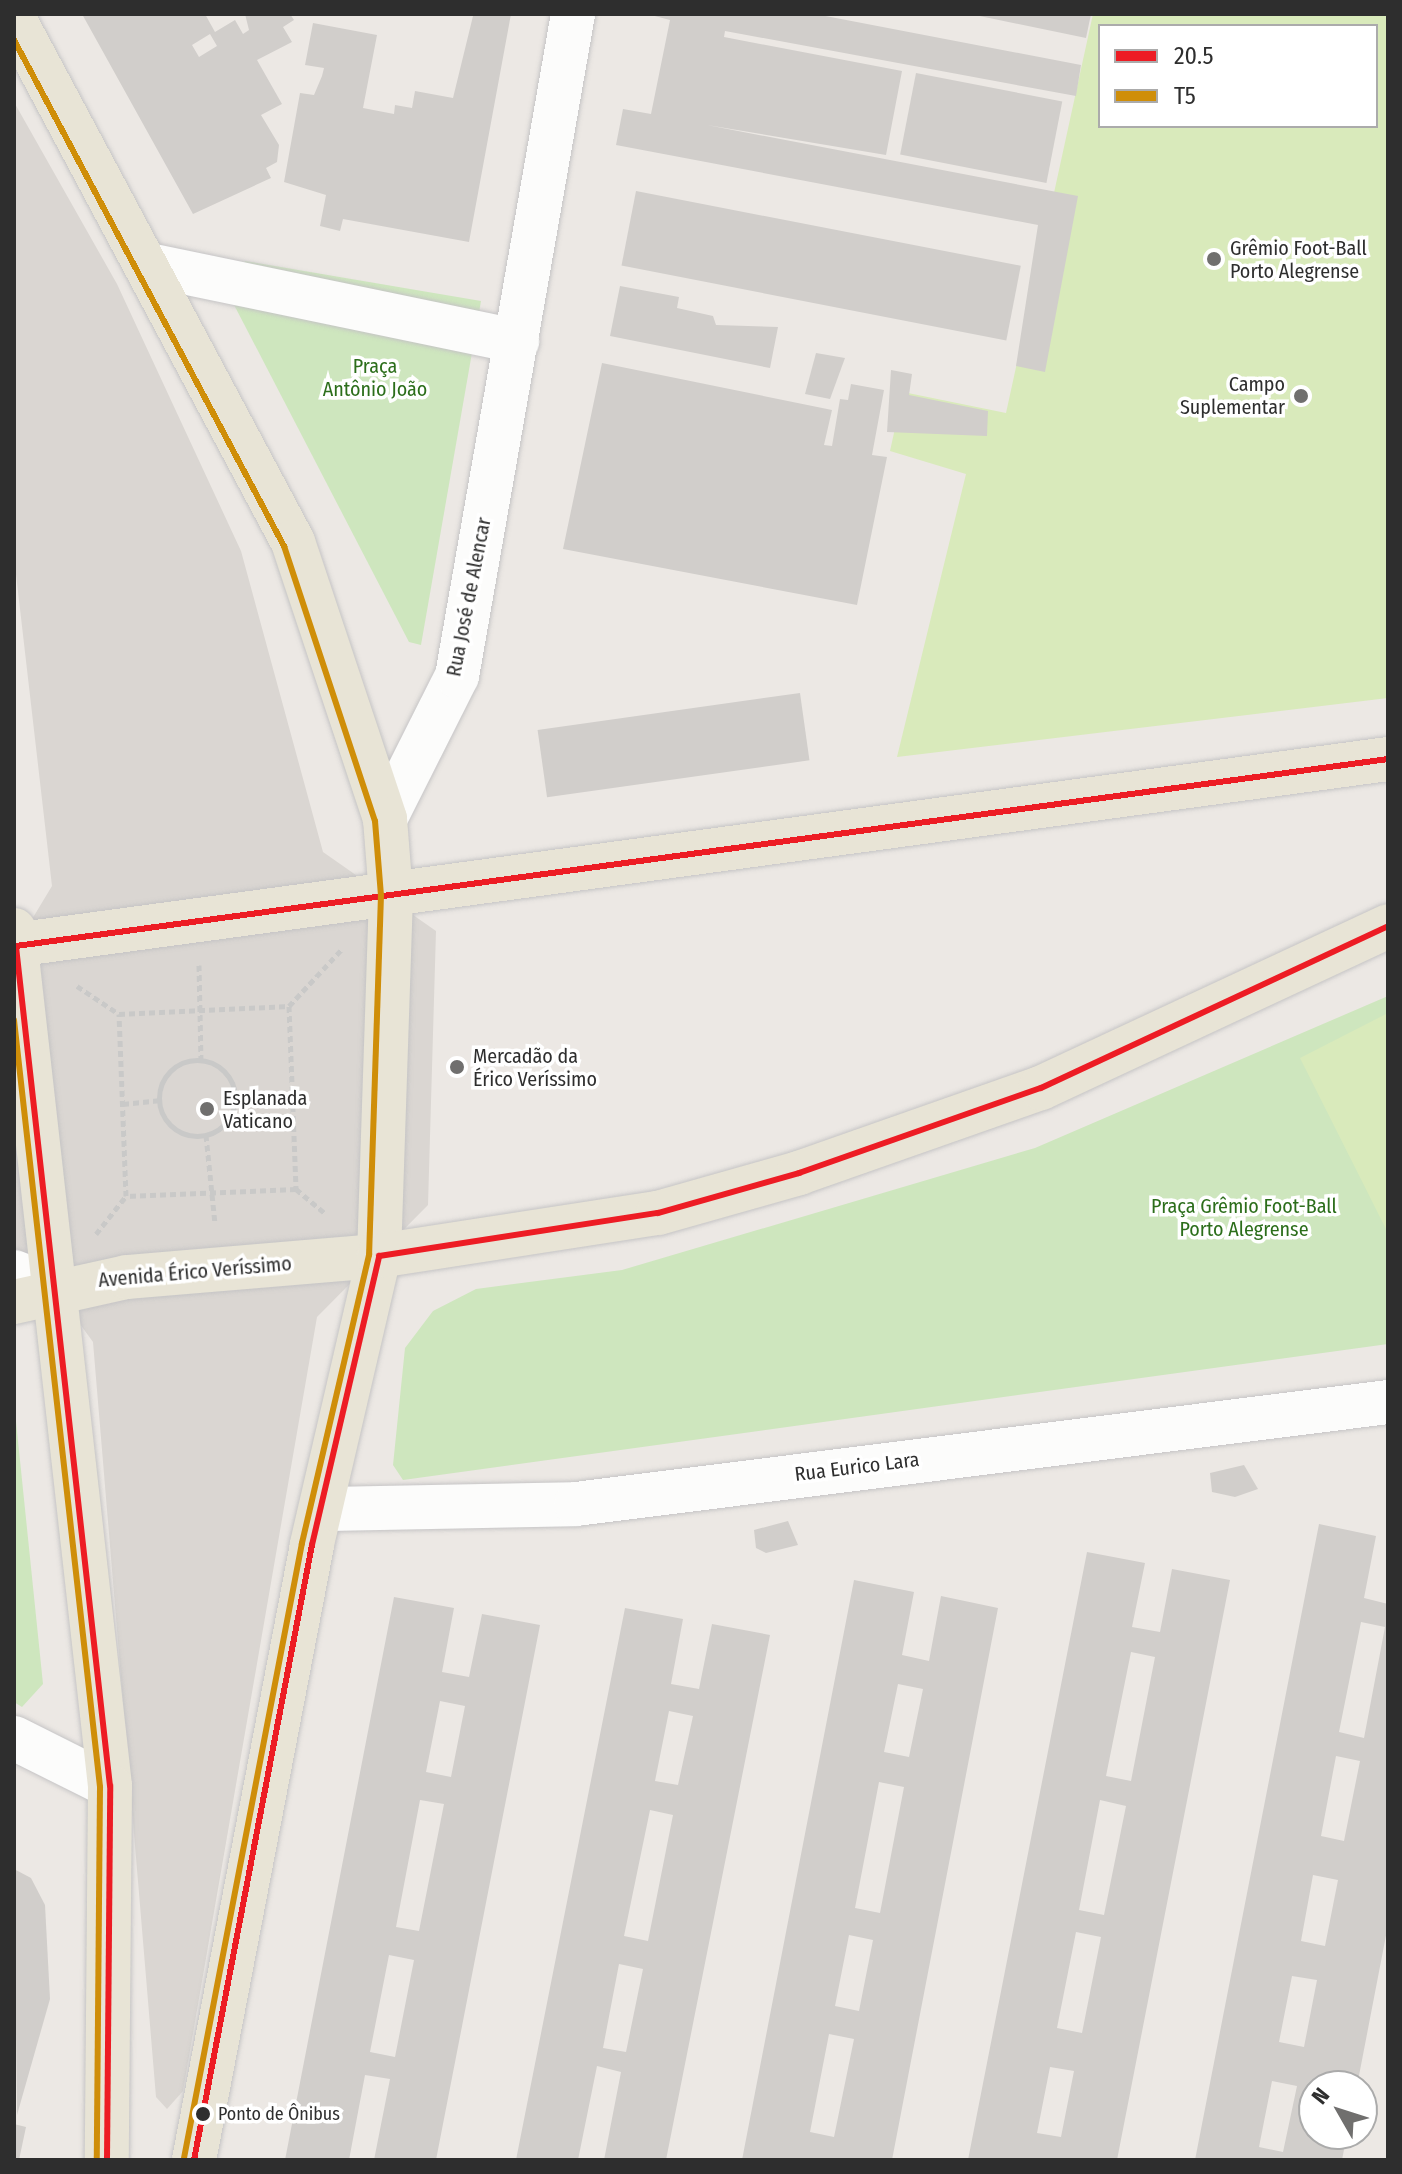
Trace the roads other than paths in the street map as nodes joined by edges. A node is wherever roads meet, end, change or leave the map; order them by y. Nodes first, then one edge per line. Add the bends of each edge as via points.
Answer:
1 (573, 14) edge
2 (14, 19) edge
3 (149, 265) junction
4 (517, 341) junction
5 (1388, 759) edge
6 (385, 819) junction
7 (391, 895) junction
8 (1388, 926) edge
9 (15, 942) edge
10 (379, 1256) junction
11 (27, 1287) edge
12 (1388, 1402) edge
13 (325, 1509) junction
14 (14, 1738) edge
15 (110, 1786) junction
16 (107, 2160) edge
17 (194, 2160) edge

1 - 4 street, Rua José de Alencar
2 - 3 main road
3 - 4 street
3 - 6 main road via 293,542
4 - 6 street, Rua José de Alencar via 457,676
5 - 7 main road
6 - 7 main road
7 - 9 main road
7 - 10 main road
8 - 10 main road, Avenida Érico Veríssimo via 1041,1088 799,1173 658,1213
9 - 11 main road
10 - 11 main road, Avenida Érico Veríssimo
10 - 13 main road
11 - 15 main road
12 - 13 street, Rua Eurico Lara via 576,1504
13 - 17 main road
14 - 15 street
15 - 16 main road

